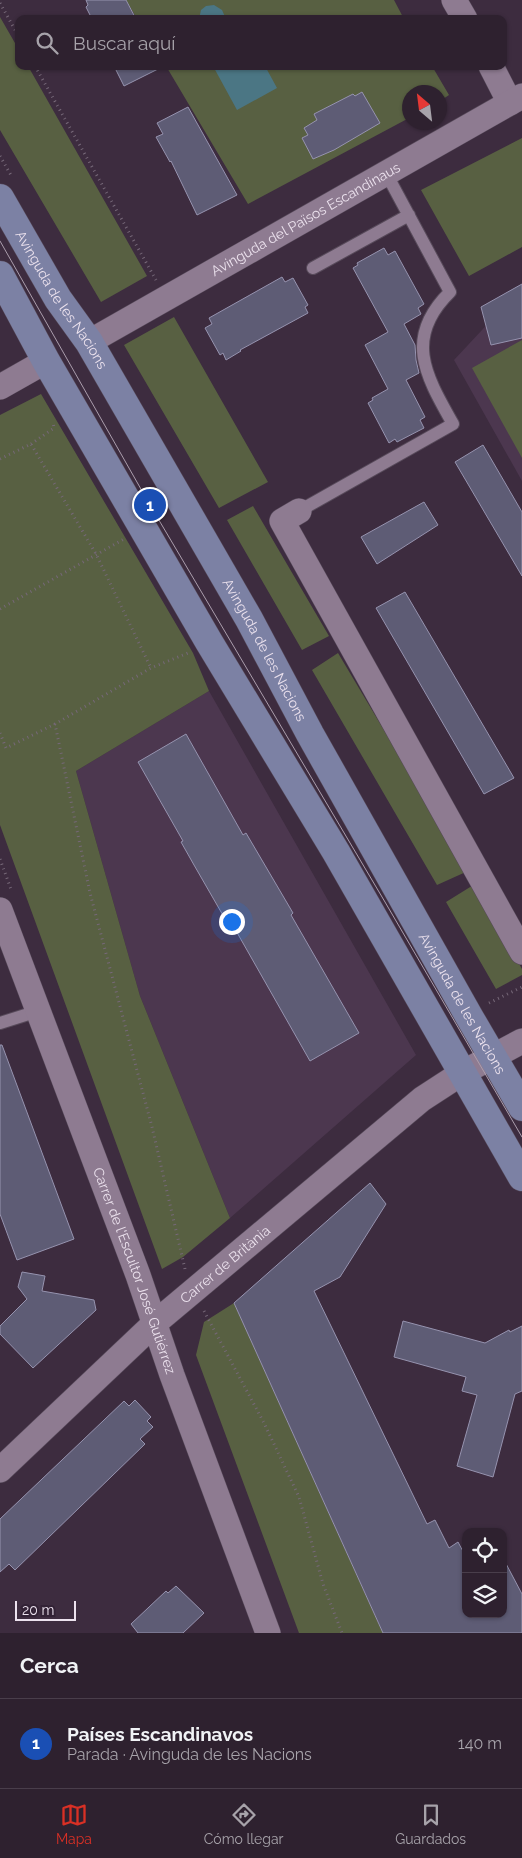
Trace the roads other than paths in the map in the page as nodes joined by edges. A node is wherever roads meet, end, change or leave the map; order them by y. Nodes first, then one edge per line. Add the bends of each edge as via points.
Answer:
1 (454, 0) edge
2 (463, 15) edge
3 (494, 70) edge
4 (516, 100) edge
5 (386, 173) junction
6 (0, 198) edge
7 (409, 215) junction
8 (313, 268) dead end
9 (0, 275) edge
10 (89, 342) junction
11 (46, 361) junction
12 (0, 386) edge
13 (299, 511) joint
14 (0, 910) edge
15 (522, 952) edge
16 (38, 1011) junction
17 (0, 1022) edge
18 (522, 1041) edge
19 (492, 1057) junction
20 (462, 1073) junction
21 (522, 1107) edge
22 (522, 1178) edge
23 (155, 1323) junction
24 (0, 1470) edge
25 (268, 1633) edge

1 - 2 street
3 - 4 street
4 - 5 street, Avinguda del Països Escandinaus
5 - 7 lane
5 - 10 street, Avinguda del Països Escandinaus
6 - 10 main road, Avinguda de les Nacions via 58,299
7 - 8 lane
7 - 13 lane via 450,292 433,313 424,332 422,346 426,370 453,424
9 - 11 main road
10 - 19 main road, Avinguda de les Nacions via 249,618 310,734
11 - 12 street
11 - 20 main road via 208,642 336,852
13 - 15 street via 282,520
14 - 16 street, Carrer de l'Escultor José Gutiérrez
16 - 17 lane
16 - 23 street, Carrer de l'Escultor José Gutiérrez
18 - 19 street, Carrer de Britània
19 - 20 street, Carrer de Britània
19 - 21 main road, Avinguda de les Nacions
20 - 22 main road
20 - 23 street, Carrer de Britània via 422,1099
23 - 24 street, Carrer de Britània
23 - 25 street, Carrer de l'Escultor José Gutiérrez

